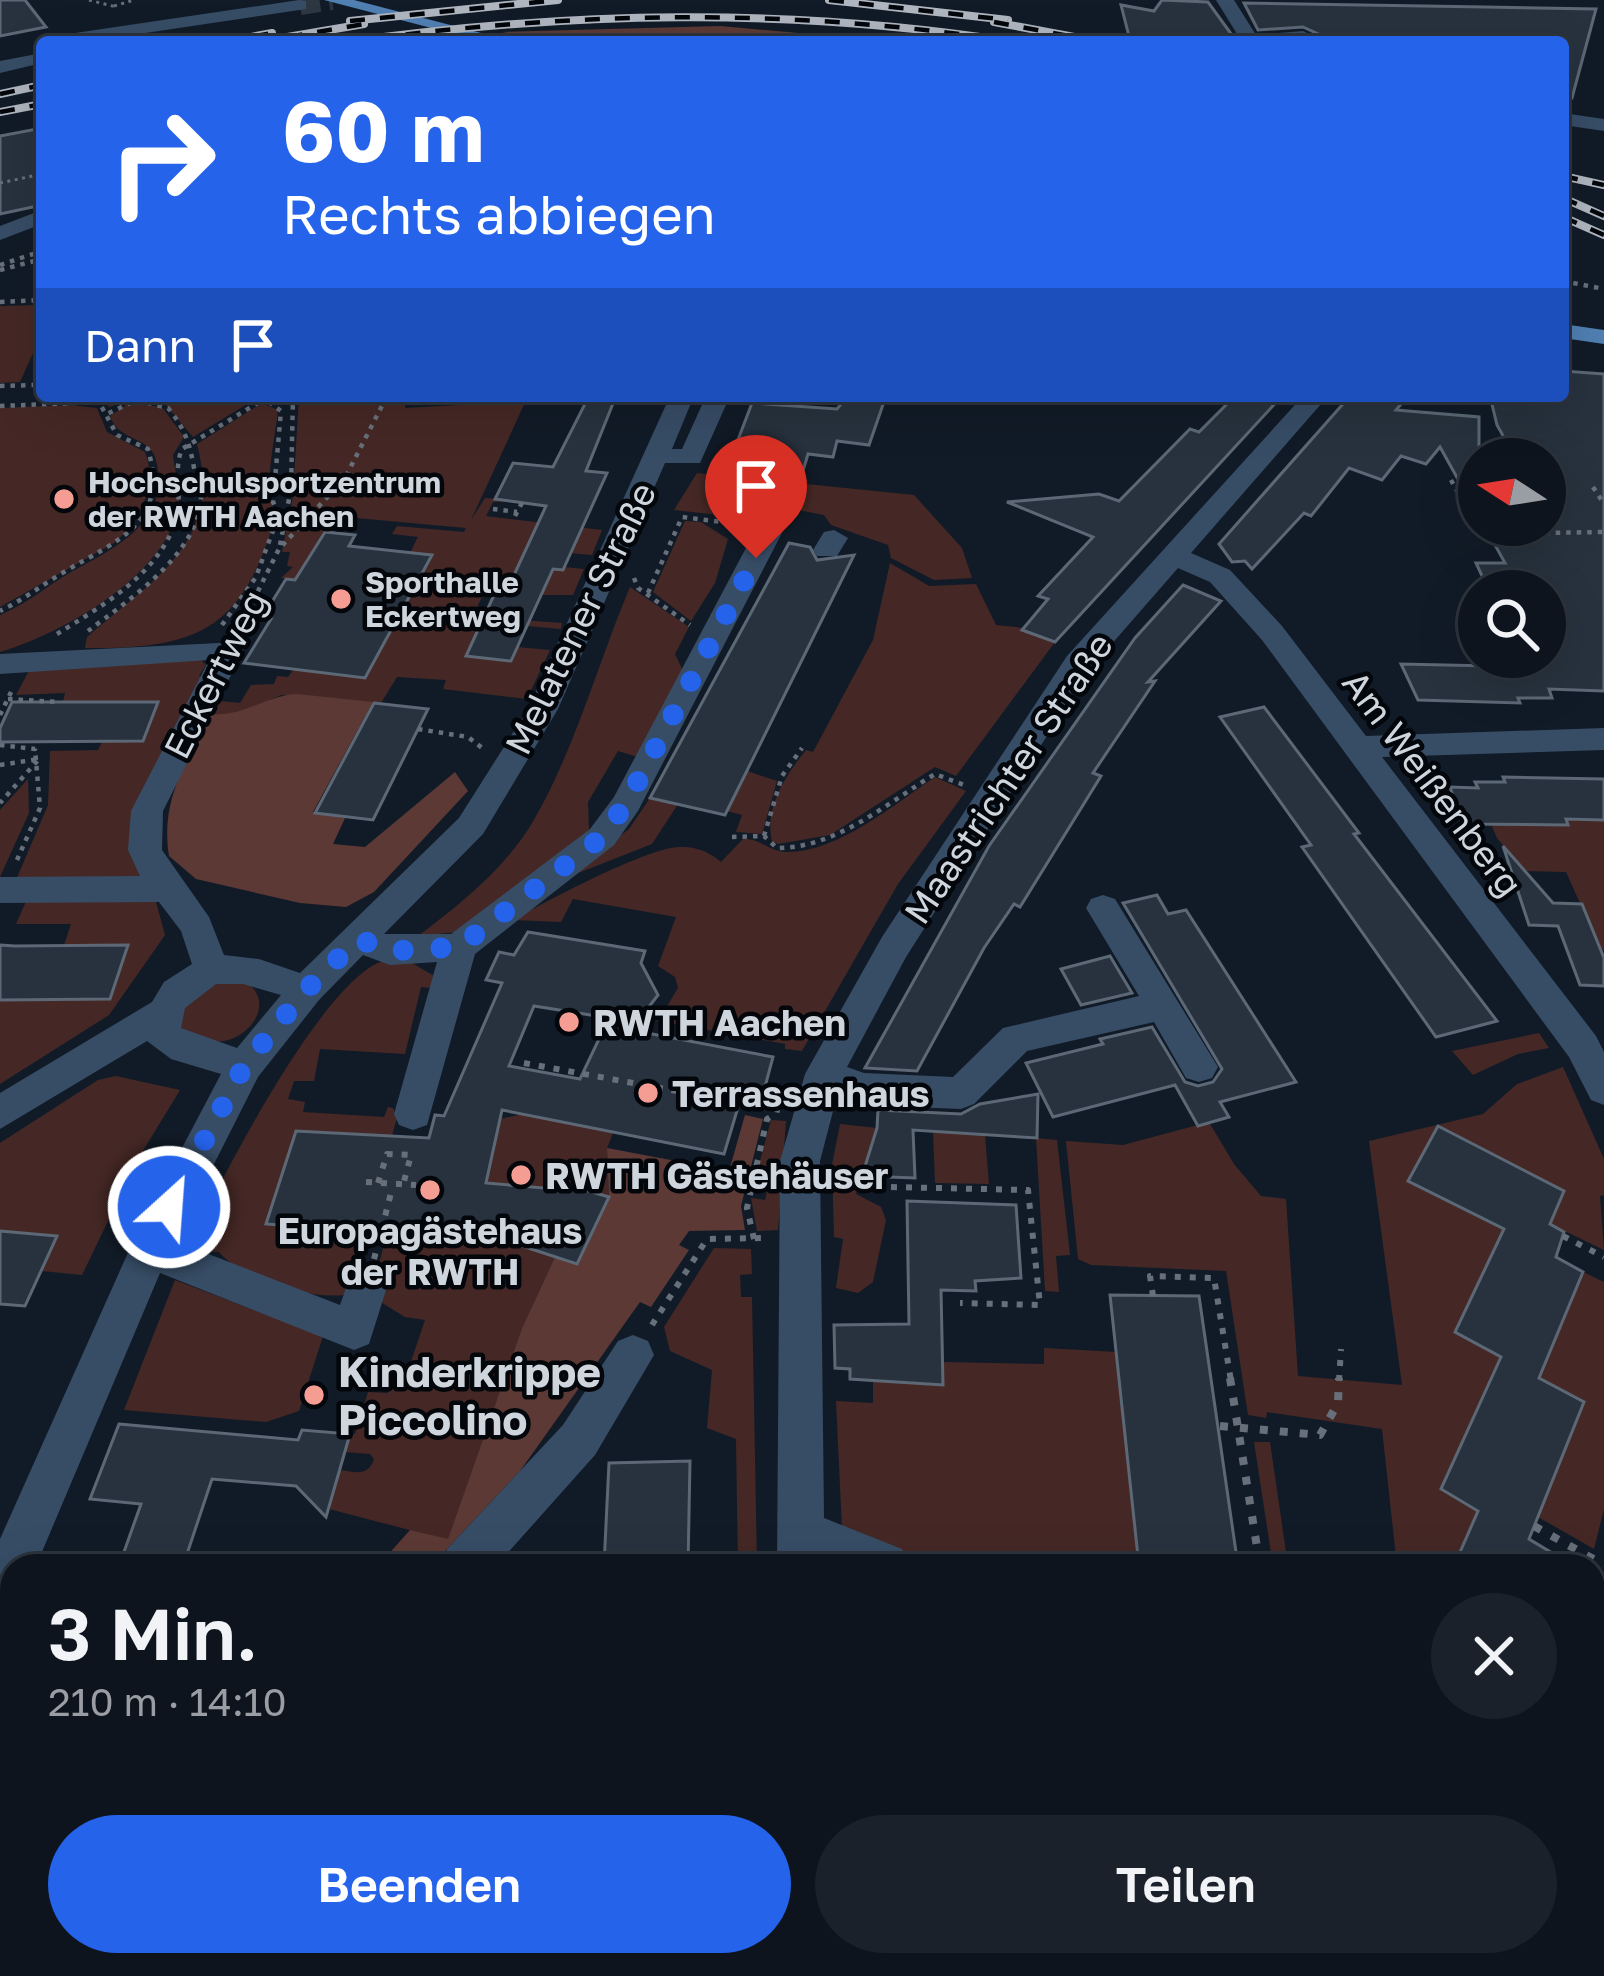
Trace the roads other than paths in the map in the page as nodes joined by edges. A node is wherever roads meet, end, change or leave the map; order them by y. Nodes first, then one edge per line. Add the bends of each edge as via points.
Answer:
1 (333, 0) edge
2 (1225, 0) edge
3 (300, 4) dead end
4 (88, 36) edge
5 (460, 36) edge
6 (1247, 36) edge
7 (36, 44) edge
8 (0, 50) edge
9 (36, 59) edge
10 (0, 67) edge
11 (1569, 120) edge
12 (1604, 125) edge
13 (36, 219) edge
14 (0, 234) edge
15 (1569, 333) edge
16 (1604, 338) edge
17 (1569, 346) edge
18 (1604, 350) edge
19 (679, 402) edge
20 (715, 402) edge
21 (1311, 402) edge
22 (657, 455) junction
23 (770, 529) road end
24 (1172, 555) junction
25 (0, 664) edge
26 (1604, 739) edge
27 (1357, 747) junction
28 (170, 889) junction
29 (2, 890) edge
30 (1103, 908) dead end
31 (358, 939) junction
32 (459, 947) junction
33 (211, 968) junction
34 (306, 990) junction
35 (1163, 1005) junction
36 (162, 1013) junction
37 (1596, 1053) edge
38 (244, 1066) junction
39 (1199, 1067) dead end
40 (824, 1074) junction
41 (1604, 1088) edge
42 (0, 1113) edge
43 (413, 1114) dead end
44 (148, 1250) junction
45 (365, 1290) road end
46 (633, 1355) dead end
47 (801, 1549) edge
48 (17, 1554) edge
49 (475, 1554) edge

1 - 5 main road
2 - 6 street
3 - 4 street
7 - 8 street
9 - 10 street
11 - 12 street
13 - 14 street
15 - 16 main road
17 - 18 main road
19 - 22 street, Melatener Straße
20 - 22 street, Melatener Straße via 691,458
21 - 24 street, Maastrichter Straße
22 - 31 street, Melatener Straße via 543,709 508,767 471,826
23 - 32 street via 602,837
24 - 27 street, Am Weißenberg via 1230,584
24 - 40 street, Maastrichter Straße via 1078,663 989,795
25 - 28 street, Eckertweg via 218,641 147,811 146,850
26 - 27 street
27 - 37 street, Am Weißenberg
28 - 29 street
28 - 33 street, Eckertweg via 197,926
30 - 35 street
31 - 32 street via 390,951
31 - 34 street, Melatener Straße
32 - 43 street
33 - 34 street via 250,970
33 - 36 street
34 - 38 street, Melatener Straße
35 - 39 street
35 - 40 street via 1016,1039 962,1093 862,1089
36 - 38 street via 163,1036
36 - 42 street
37 - 41 street, Am Weißenberg
38 - 44 street, Melatener Straße
40 - 47 street, Maastrichter Straße via 800,1161
44 - 45 street via 354,1330
44 - 48 street, Melatener Straße
46 - 49 street via 580,1440

